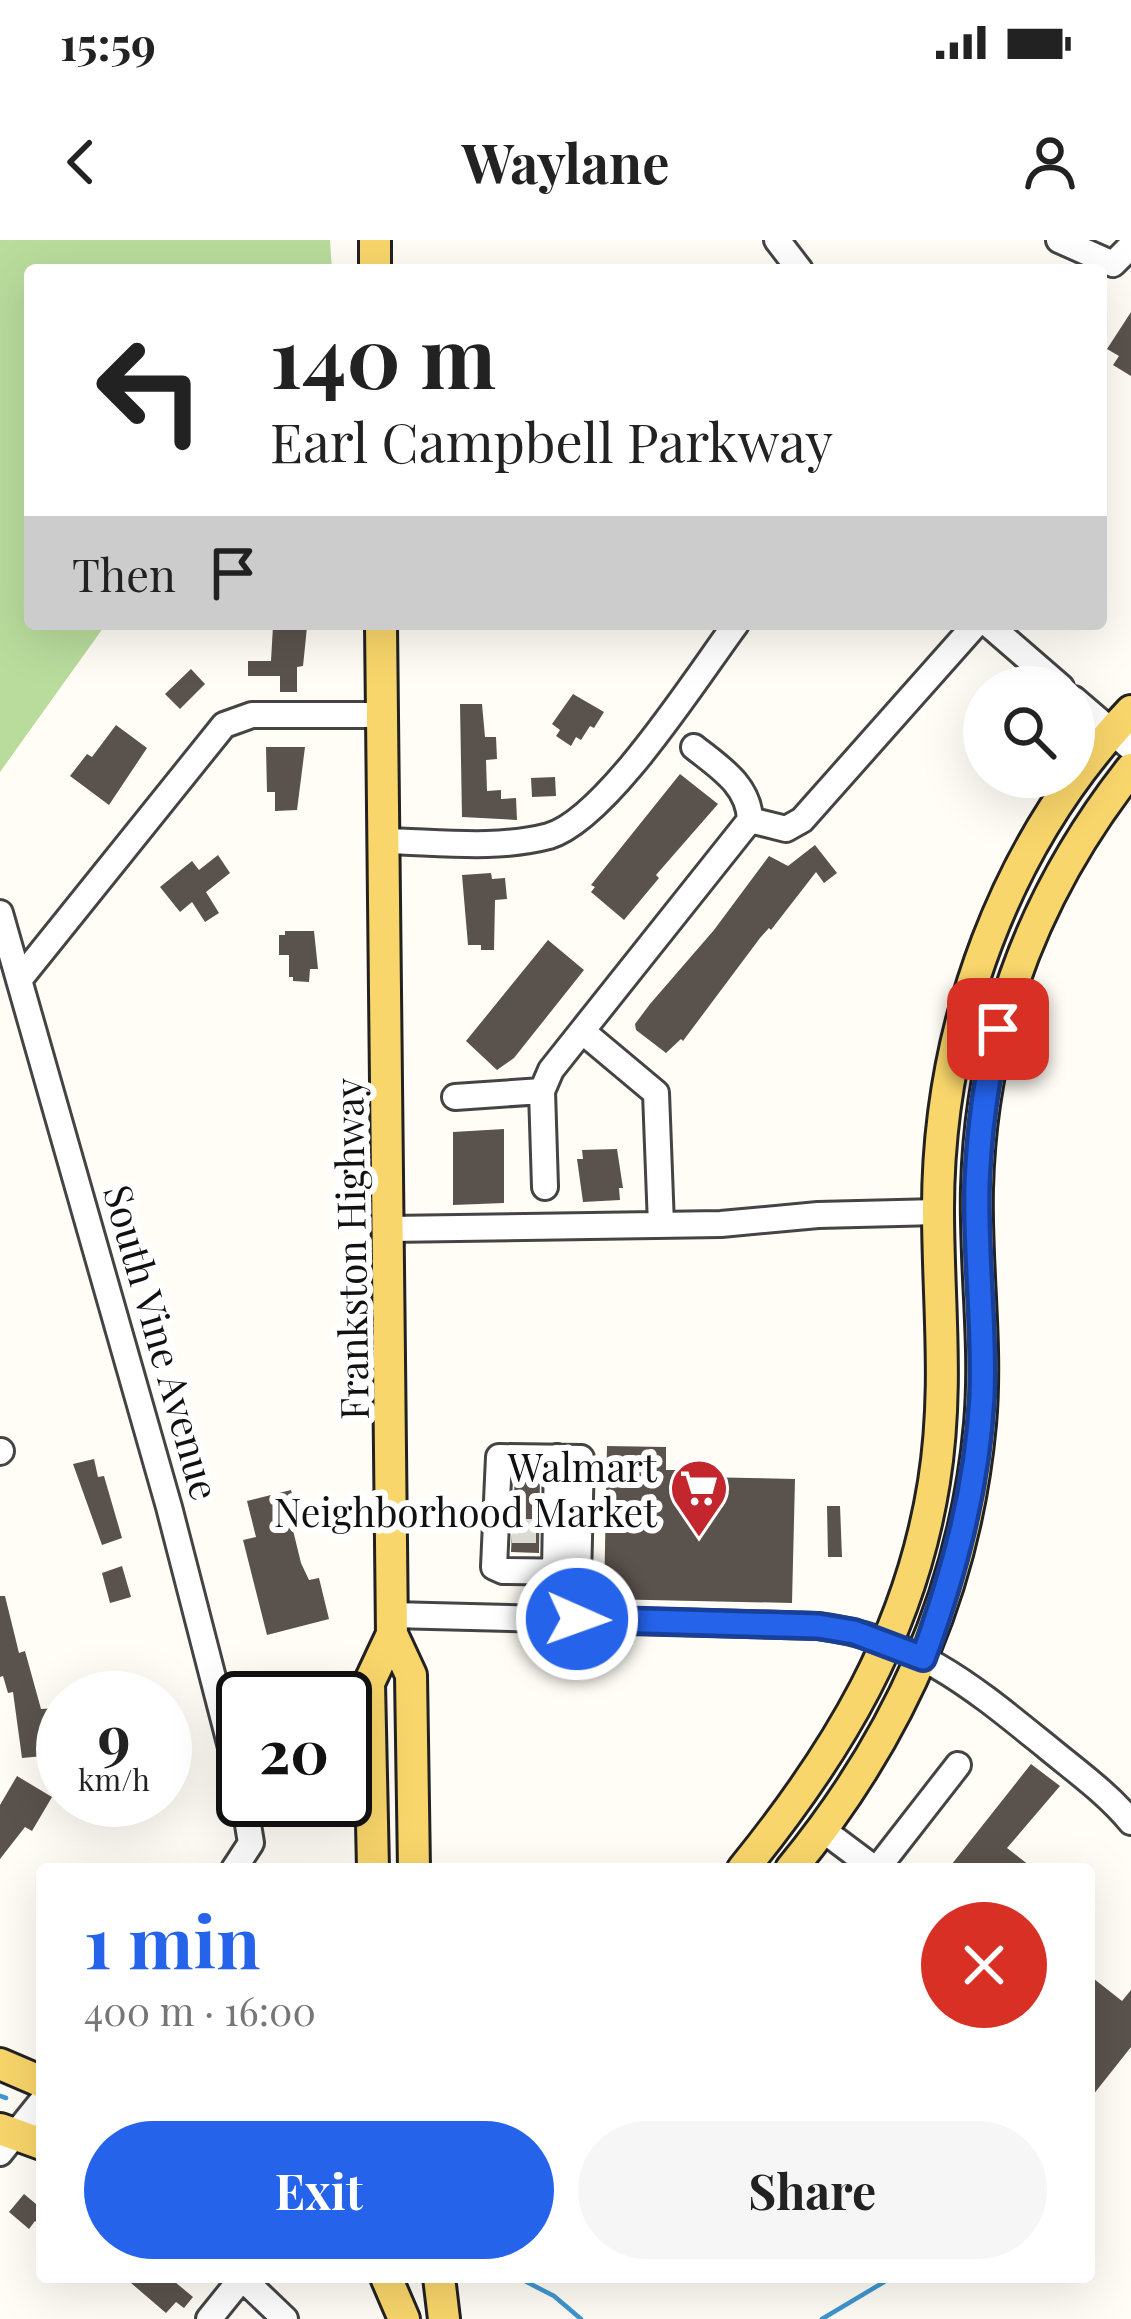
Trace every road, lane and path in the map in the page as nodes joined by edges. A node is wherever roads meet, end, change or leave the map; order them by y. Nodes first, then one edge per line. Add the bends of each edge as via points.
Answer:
1 (1059, 240) edge
2 (1131, 246) edge
3 (381, 630) edge
4 (732, 630) edge
5 (971, 630) edge
6 (995, 630) edge
7 (1036, 666) edge
8 (1095, 712) edge
9 (382, 715) junction
10 (1124, 730) edge
11 (694, 747) dead end
12 (1131, 769) edge
13 (750, 820) junction
14 (384, 841) junction
15 (0, 913) edge
16 (19, 980) junction
17 (582, 1031) junction
18 (542, 1090) junction
19 (455, 1097) dead end
20 (545, 1187) dead end
21 (977, 1209) junction
22 (938, 1212) junction
23 (661, 1225) junction
24 (389, 1229) junction
25 (557, 1457) junction
26 (567, 1572) junction
27 (577, 1619) junction
28 (392, 1624) junction
29 (886, 1644) junction
30 (923, 1658) junction
31 (216, 1689) edge
32 (958, 1765) dead end
33 (793, 1806) junction
34 (1131, 1822) edge
35 (249, 1827) edge
36 (824, 1830) junction
37 (238, 1863) edge
38 (373, 1863) edge
39 (414, 1863) edge
40 (748, 1863) edge
41 (796, 1863) edge
42 (868, 1863) edge
43 (881, 1863) edge
44 (0, 2064) edge
45 (36, 2079) edge
46 (36, 2109) edge
47 (14, 2140) edge
48 (238, 2283) edge
49 (247, 2283) edge
50 (389, 2283) edge
51 (401, 2283) edge
52 (443, 2283) edge
53 (209, 2319) edge
54 (285, 2319) edge
55 (406, 2319) edge
56 (444, 2319) edge

1 - 2 street via 1113,264
3 - 9 main road, Frankston Highway
4 - 14 street via 631,764 572,826 503,842
5 - 13 street via 802,820 786,829
6 - 7 street
8 - 10 street
9 - 14 main road, Frankston Highway
9 - 16 street via 251,715 224,725
10 - 22 main road via 1035,839 987,941 947,1084
11 - 13 street via 738,784
12 - 21 main road via 1061,873 1016,969 985,1093
13 - 17 street
14 - 24 main road, Frankston Highway
15 - 16 street, South Vine Avenue
16 - 31 street, South Vine Avenue
17 - 18 street
17 - 23 street via 656,1093
18 - 19 street
18 - 20 street
21 - 22 main road
21 - 30 main road via 978,1441 959,1549
22 - 23 street
22 - 29 main road via 945,1358 939,1448 923,1535
23 - 24 street
24 - 28 main road, Frankston Highway
25 - 26 street via 548,1531
25 - 26 street via 581,1458
25 - 26 street via 499,1456 503,1531 494,1562 499,1570
26 - 27 street
27 - 28 street
27 - 29 street via 818,1626
28 - 38 main road via 369,1683
28 - 39 main road, Frankston Highway via 411,1675
29 - 30 street
29 - 33 main road via 850,1721
30 - 34 street via 969,1684
30 - 36 main road via 876,1752
32 - 43 street
33 - 36 main road
33 - 40 main road
35 - 37 street, South Vine Avenue via 251,1843
36 - 41 main road
36 - 42 street
44 - 45 main road
46 - 47 street
48 - 53 street
49 - 54 street
50 - 55 main road
51 - 55 main road
52 - 56 main road

